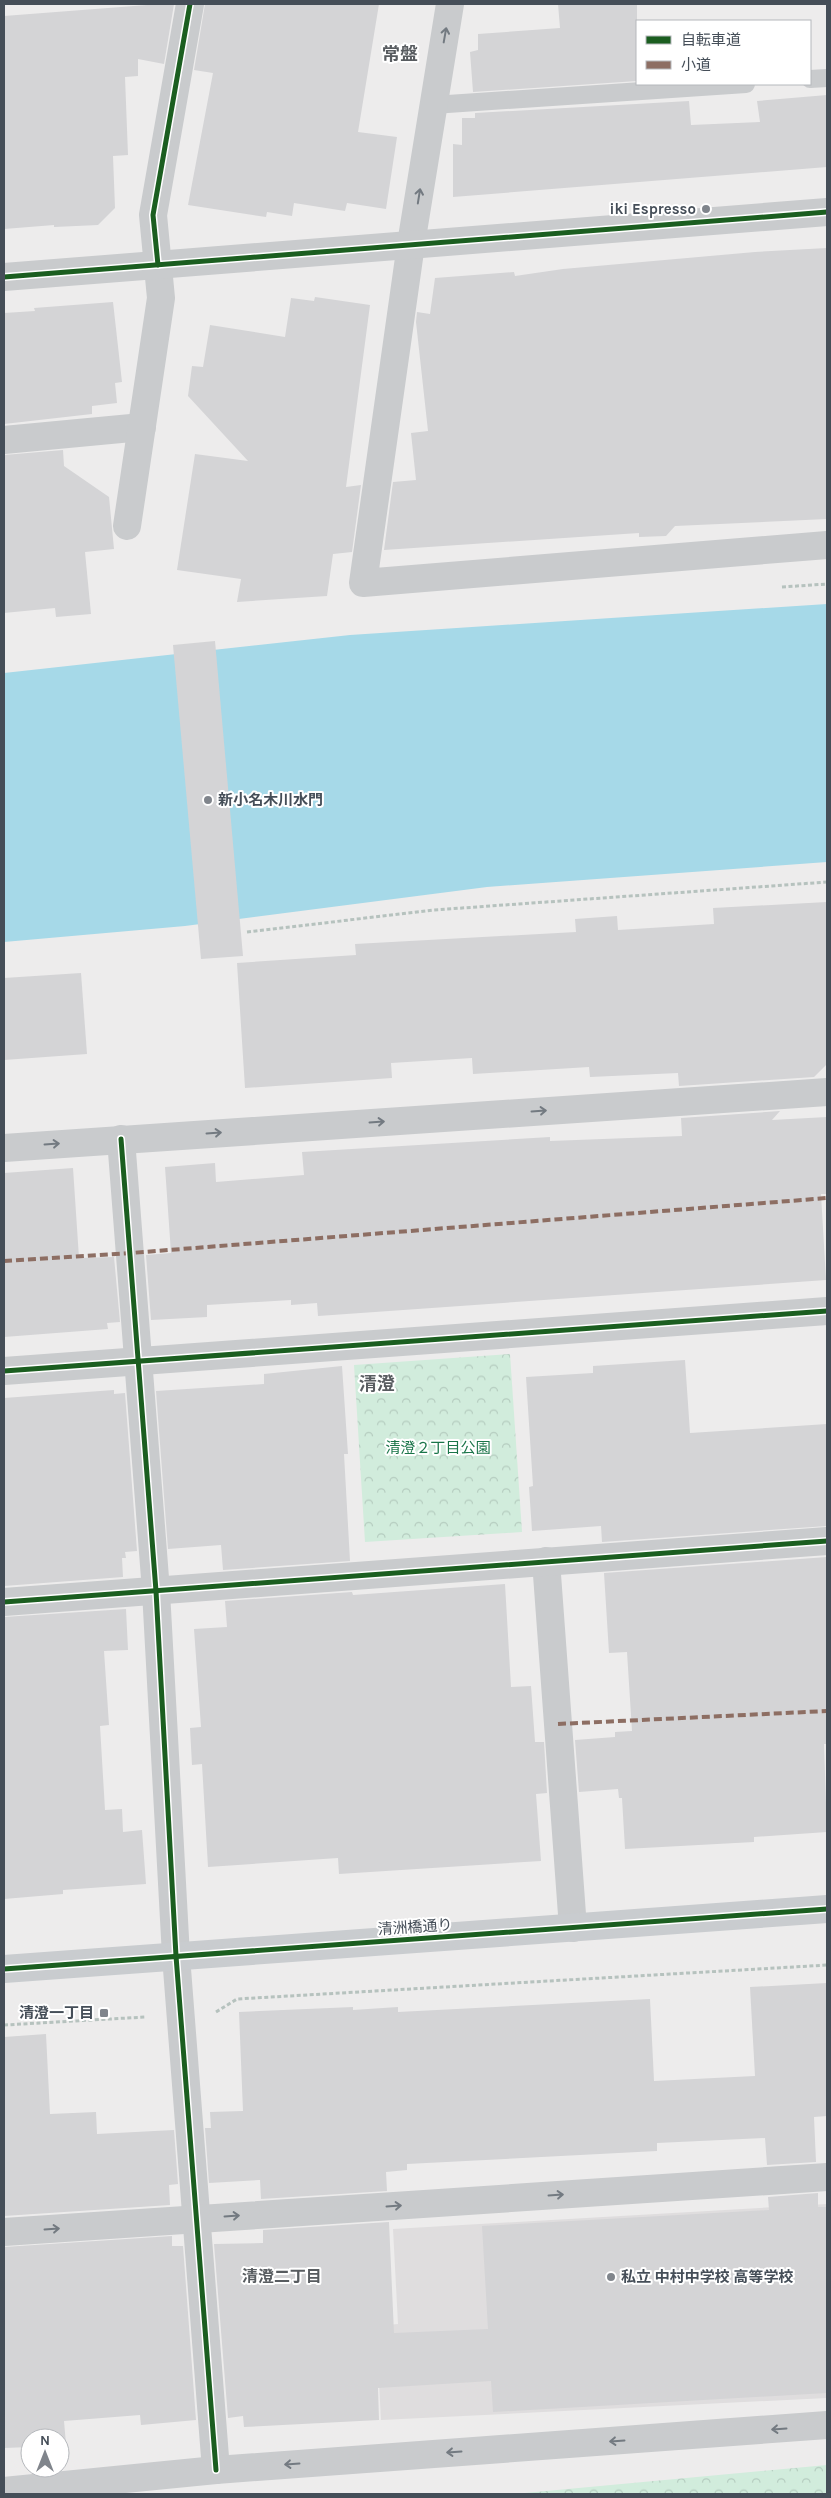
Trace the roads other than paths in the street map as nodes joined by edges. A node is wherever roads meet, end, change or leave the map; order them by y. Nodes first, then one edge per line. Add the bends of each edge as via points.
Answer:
1 (190, 4) edge
2 (450, 4) edge
3 (827, 78) edge
4 (811, 79) edge
5 (731, 85) edge
6 (433, 105) junction
7 (827, 212) edge
8 (411, 244) junction
9 (158, 265) junction
10 (4, 277) edge
11 (142, 427) junction
12 (4, 440) edge
13 (127, 526) dead end
14 (827, 545) edge
15 (827, 1092) edge
16 (121, 1139) junction
17 (4, 1148) edge
18 (827, 1311) edge
19 (140, 1362) junction
20 (4, 1371) edge
21 (827, 1541) edge
22 (546, 1561) junction
23 (156, 1591) junction
24 (4, 1602) edge
25 (827, 1909) edge
26 (573, 1928) junction
27 (176, 1956) junction
28 (4, 1969) edge
29 (827, 2177) edge
30 (197, 2219) junction
31 (4, 2232) edge
32 (827, 2425) edge
33 (216, 2470) junction
34 (4, 2490) edge

1 - 9 street via 153,215
6 -> 2 street
3 - 4 lane
5 - 6 lane
8 -> 6 street
7 - 8 street
8 - 9 street
8 - 14 street via 363,583
9 - 10 street
9 - 11 street via 161,298
11 - 12 street
11 - 13 street
16 -> 15 street
17 -> 16 street
16 - 19 street
18 - 19 street
19 - 20 street
19 - 23 street
21 - 22 street
22 - 23 street
22 - 26 street
23 - 24 street
23 - 27 street
25 - 26 main road, 清洲橋通り
26 - 27 main road, 清洲橋通り
27 - 28 main road, 清洲橋通り
27 - 30 street
30 -> 29 street
31 -> 30 street
30 - 33 street
32 -> 33 street
33 - 34 street

